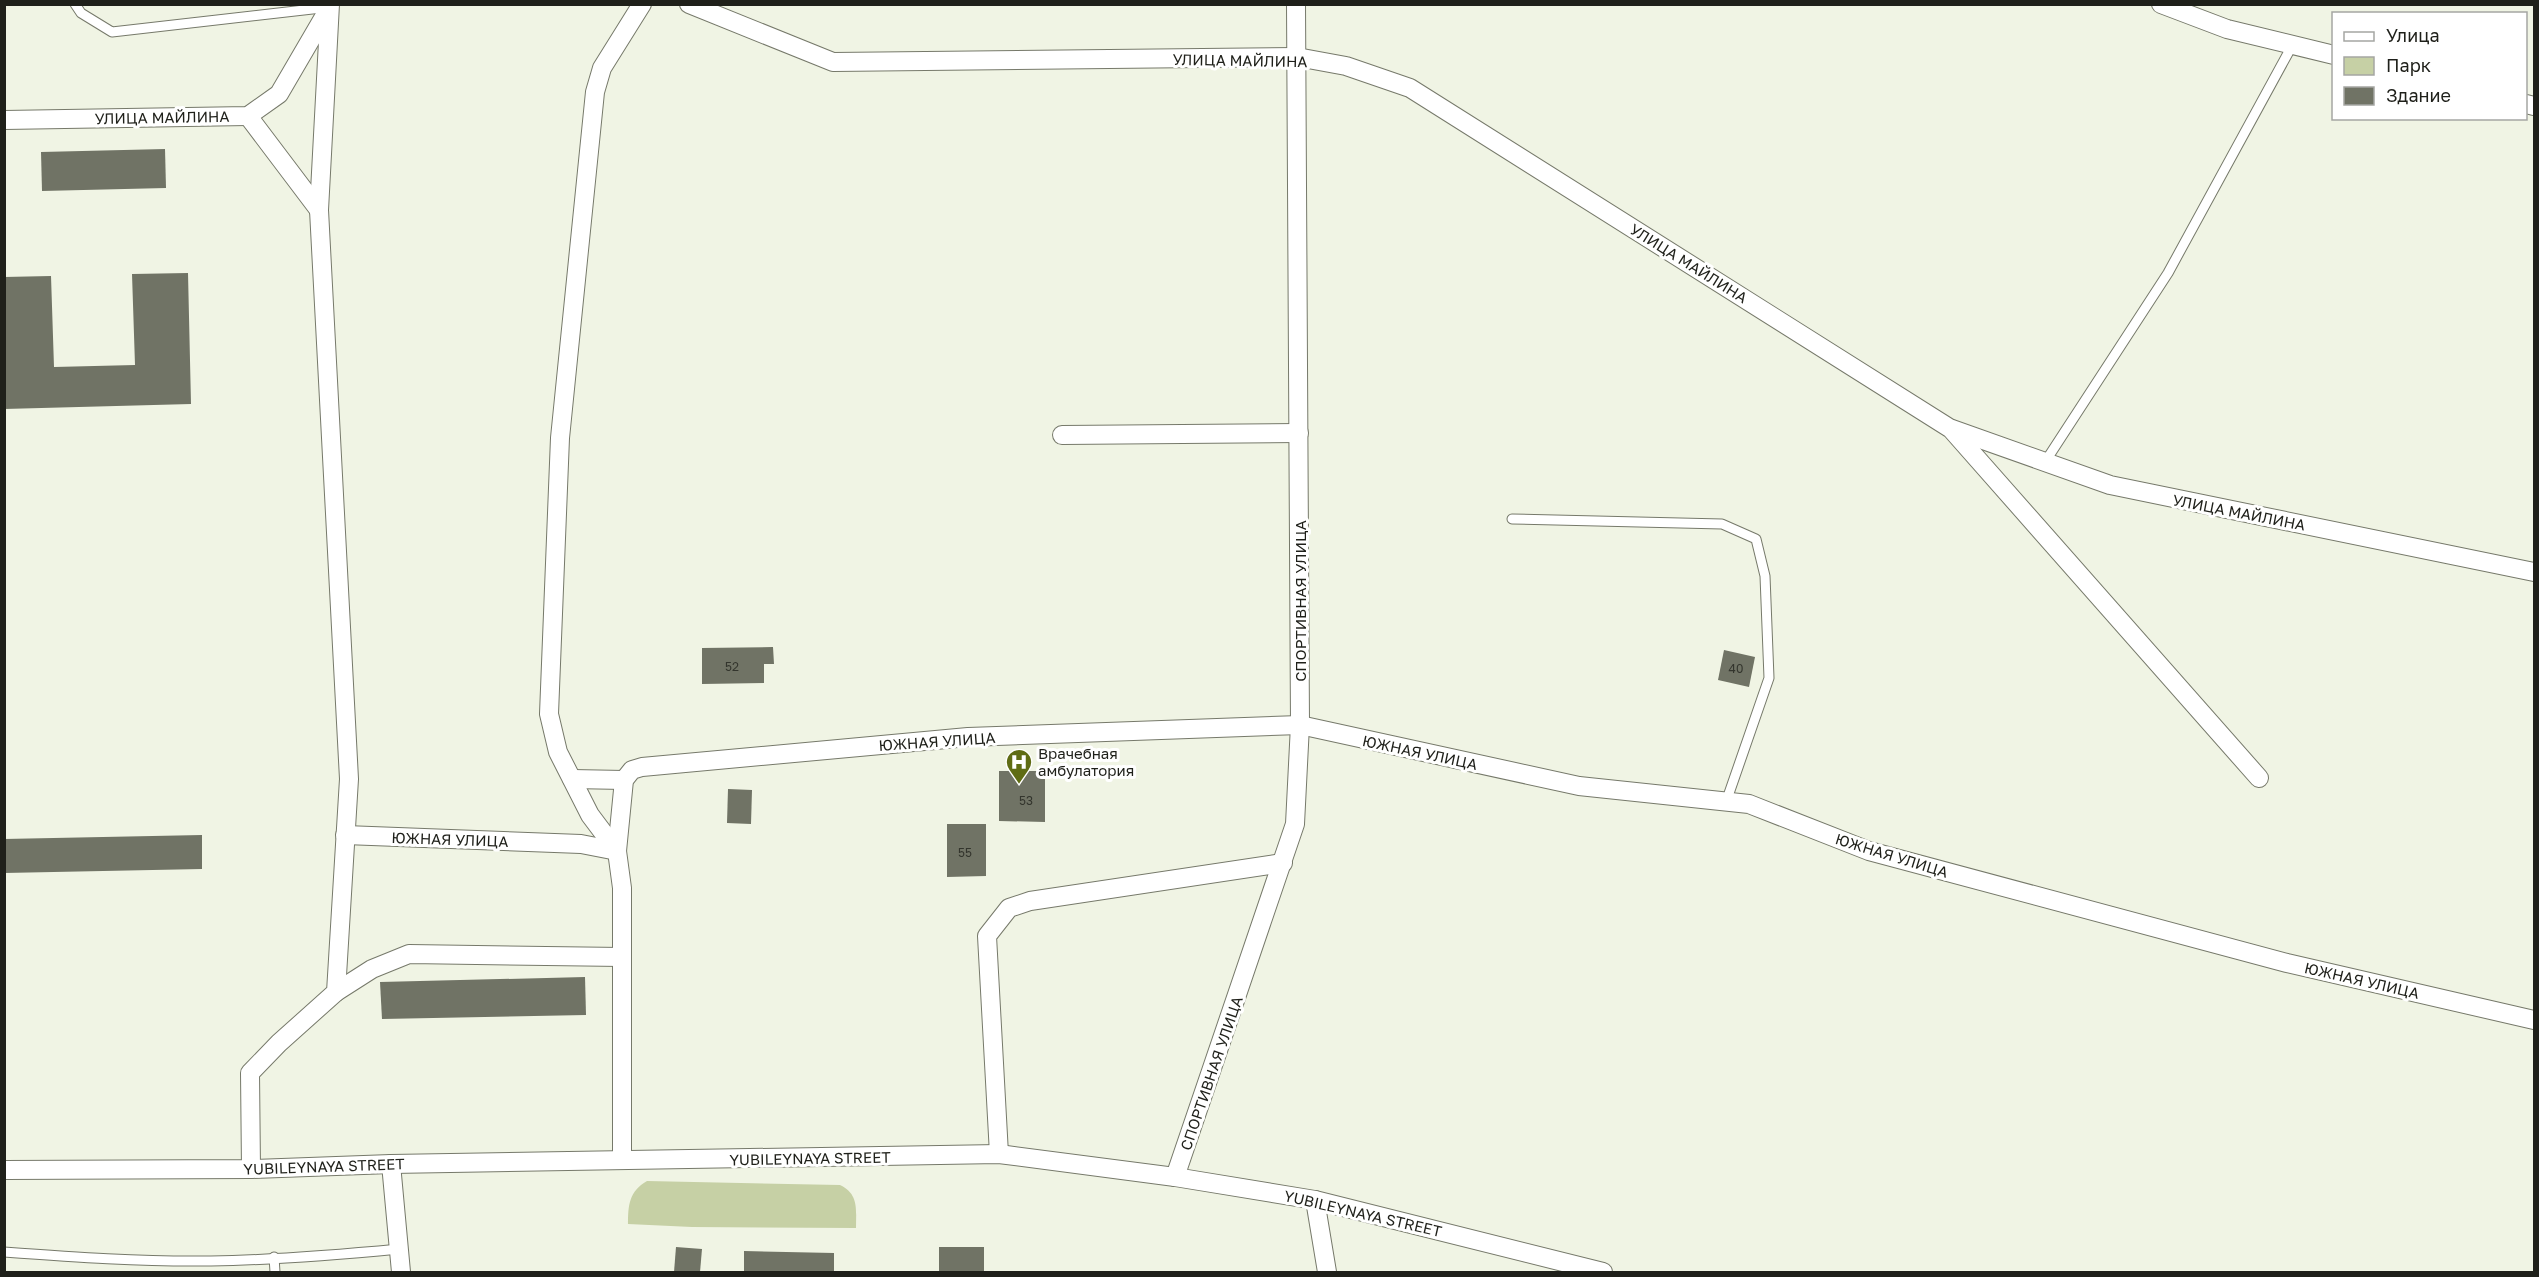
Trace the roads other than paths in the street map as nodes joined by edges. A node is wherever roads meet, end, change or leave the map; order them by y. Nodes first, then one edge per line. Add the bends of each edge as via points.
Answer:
1 (75, 4) edge
2 (642, 4) edge
3 (689, 4) edge
4 (1296, 4) edge
5 (2161, 4) edge
6 (331, 5) edge
7 (2293, 44) junction
8 (2332, 54) edge
9 (1297, 57) junction
10 (248, 116) junction
11 (4, 120) edge
12 (320, 210) junction
13 (1951, 429) junction
14 (1299, 432) junction
15 (1062, 435) dead end
16 (2045, 462) junction
17 (1512, 519) dead end
18 (2535, 572) edge
19 (1300, 726) junction
20 (2259, 778) dead end
21 (572, 779) junction
22 (624, 780) junction
23 (1726, 802) junction
24 (345, 835) junction
25 (617, 850) junction
26 (1283, 863) junction
27 (622, 957) junction
28 (336, 992) junction
29 (2535, 1020) edge
30 (999, 1154) junction
31 (622, 1161) junction
32 (391, 1164) junction
33 (251, 1169) junction
34 (4, 1170) edge
35 (1175, 1177) junction
36 (1315, 1200) junction
37 (399, 1249) junction
38 (4, 1252) edge
39 (274, 1257) junction
40 (275, 1272) edge
41 (401, 1272) edge
42 (1327, 1272) edge
43 (1603, 1272) edge

1 - 6 lane via 81,13 112,32
2 - 21 street via 603,68 595,92 560,438 549,714 558,752
3 - 9 street, УЛИЦА МАЙЛИНА via 833,62
4 - 9 street, СПОРТИВНАЯ УЛИЦА
5 - 7 street via 2227,29
6 - 10 street, УЛИЦА МАЙЛИНА via 279,94
6 - 12 street
7 - 8 street
7 - 16 lane via 2168,273
9 - 13 street, УЛИЦА МАЙЛИНА via 1346,66 1410,88
9 - 14 street, СПОРТИВНАЯ УЛИЦА
10 - 11 street, УЛИЦА МАЙЛИНА
10 - 12 street
12 - 24 street via 349,779
13 - 16 street, УЛИЦА МАЙЛИНА
13 - 20 street, УЛИЦА МАЙЛИНА
14 - 15 street
14 - 19 street, СПОРТИВНАЯ УЛИЦА
16 - 18 street, УЛИЦА МАЙЛИНА via 2110,485
17 - 23 lane via 1722,524 1756,539 1766,576 1769,678
19 - 22 street, ЮЖНАЯ УЛИЦА via 968,737 642,767 632,770
19 - 23 street, ЮЖНАЯ УЛИЦА via 1579,786
19 - 26 street, СПОРТИВНАЯ УЛИЦА via 1295,824
21 - 22 street
21 - 25 street via 590,815
22 - 25 street
23 - 29 street, ЮЖНАЯ УЛИЦА via 1749,804 1880,854 2287,963
24 - 25 street, ЮЖНАЯ УЛИЦА via 581,844
24 - 28 street
25 - 27 street via 622,888
26 - 30 street via 1030,901 1009,908 987,936
26 - 35 street, СПОРТИВНАЯ УЛИЦА
27 - 28 street via 409,954 372,969
27 - 31 street
28 - 33 street via 250,1073
30 - 31 street, YUBILEYNAYA STREET
30 - 35 street, YUBILEYNAYA STREET
31 - 32 street, YUBILEYNAYA STREET
32 - 33 street, YUBILEYNAYA STREET
32 - 37 street
33 - 34 street, YUBILEYNAYA STREET
35 - 36 street, YUBILEYNAYA STREET
36 - 42 street
36 - 43 street, YUBILEYNAYA STREET
37 - 39 lane
37 - 41 street
38 - 39 lane via 211,1261
39 - 40 lane

